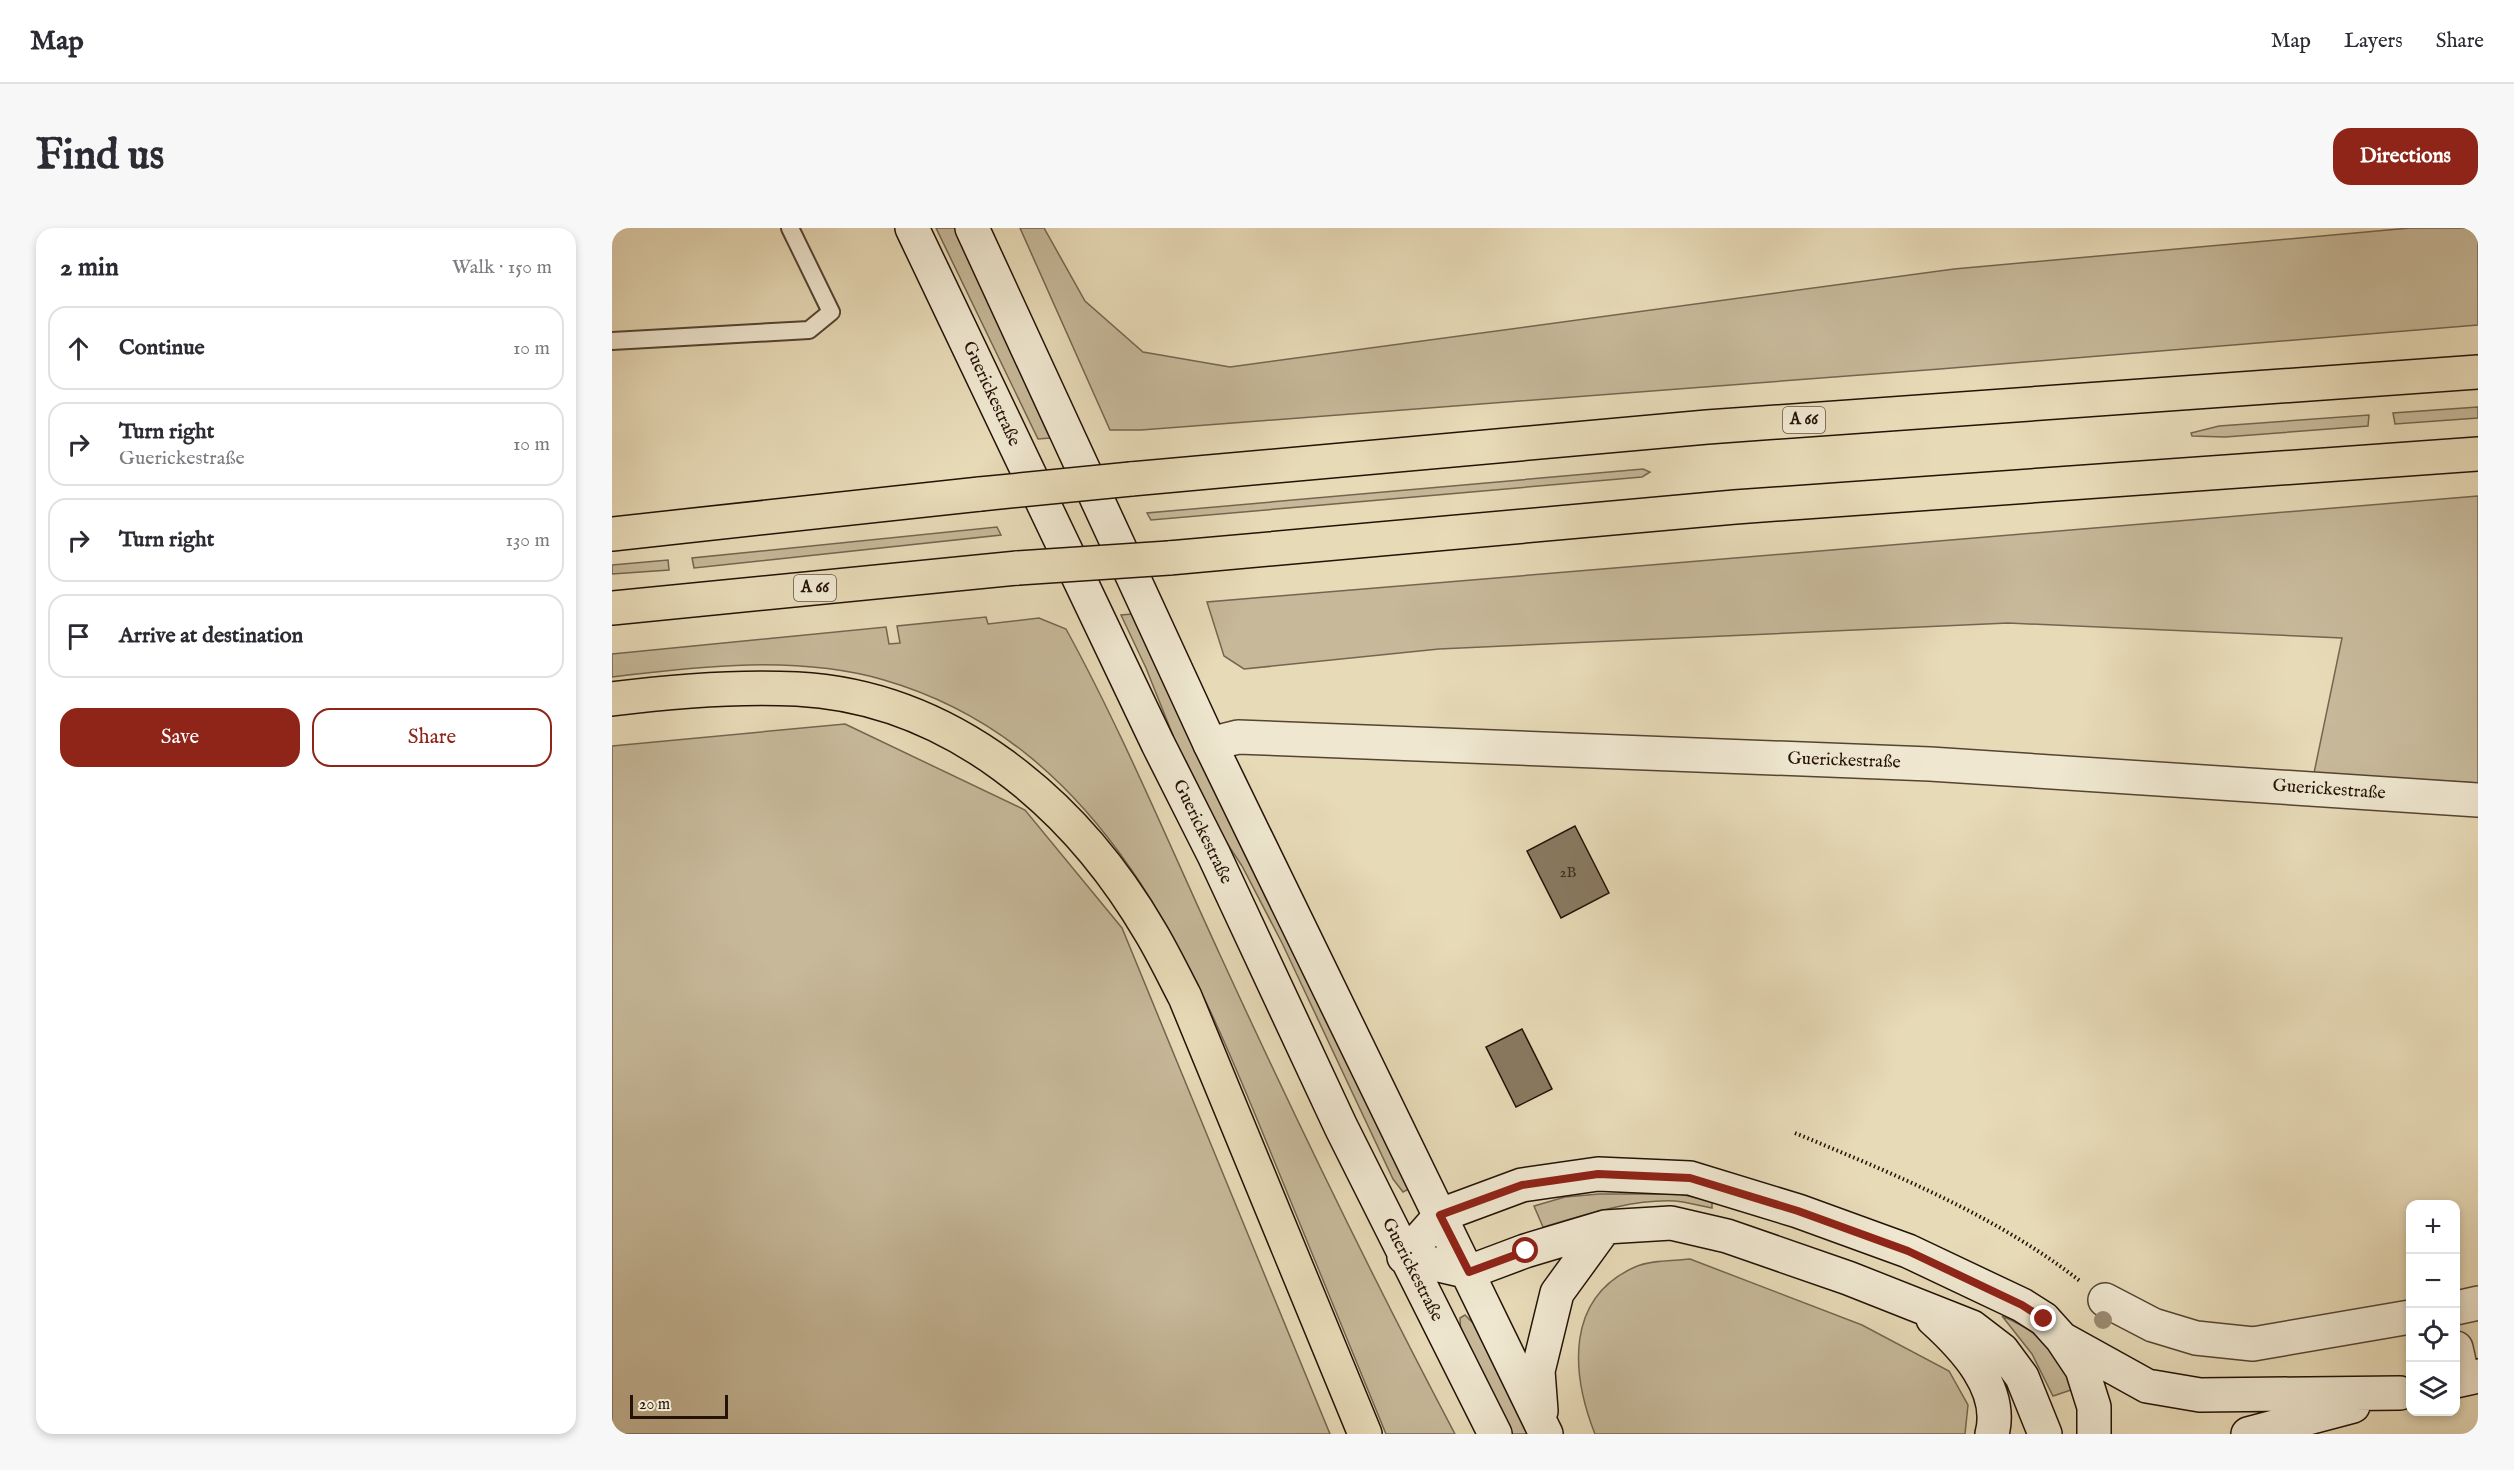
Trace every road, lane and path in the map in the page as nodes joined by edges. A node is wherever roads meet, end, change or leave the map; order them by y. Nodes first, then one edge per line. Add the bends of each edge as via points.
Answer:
1 (790, 228) edge
2 (912, 228) edge
3 (972, 228) edge
4 (612, 341) edge
5 (2478, 372) edge
6 (2478, 454) edge
7 (612, 534) edge
8 (612, 608) edge
9 (612, 699) edge
10 (1210, 744) junction
11 (2478, 800) edge
12 (1795, 1133) dead end
13 (1440, 1215) junction
14 (1605, 1227) junction
15 (1404, 1257) junction
16 (1469, 1272) junction
17 (2105, 1300) joint
18 (2478, 1303) edge
19 (2460, 1307) edge
20 (1923, 1310) junction
21 (2406, 1318) edge
22 (2062, 1339) junction
23 (2405, 1392) edge
24 (1544, 1430) edge
25 (1365, 1434) edge
26 (1496, 1434) edge
27 (1992, 1434) edge
28 (2044, 1434) edge
29 (2094, 1434) edge
30 (2248, 1434) edge

1 - 4 lane via 831,312 809,330
2 - 15 main road, Guerickestraße
3 - 10 main road
5 - 7 highway, A 66, bridge via 1707,427 1131,479
6 - 8 highway, A 66, bridge via 1735,507 1018,568
9 - 25 highway via 680,690 798,689 868,700 919,715 977,746 1024,780 1066,819 1145,923 1185,997
10 - 11 main road, Guerickestraße via 1238,737 1930,764
10 - 13 main road
12 - 17 path via 1927,1188 2047,1255
13 - 15 main road
13 - 16 main road
13 - 22 main road via 1522,1185 1598,1174 1690,1178 1798,1211 1908,1251 2022,1305 2044,1319
14 - 16 main road
14 - 20 main road via 1671,1223 1727,1236 1848,1278
14 - 24 main road via 1557,1293 1538,1371
15 - 16 main road
15 - 26 main road, Guerickestraße
16 - 24 main road
17 - 21 main road via 2153,1325 2196,1338 2253,1344
18 - 19 main road
20 - 27 main road via 1959,1342 1977,1368 1992,1401
20 - 28 main road via 1972,1327 2002,1350 2022,1377
22 - 23 main road via 2148,1386 2200,1395
22 - 29 main road via 2082,1369 2094,1407
23 - 30 main road

